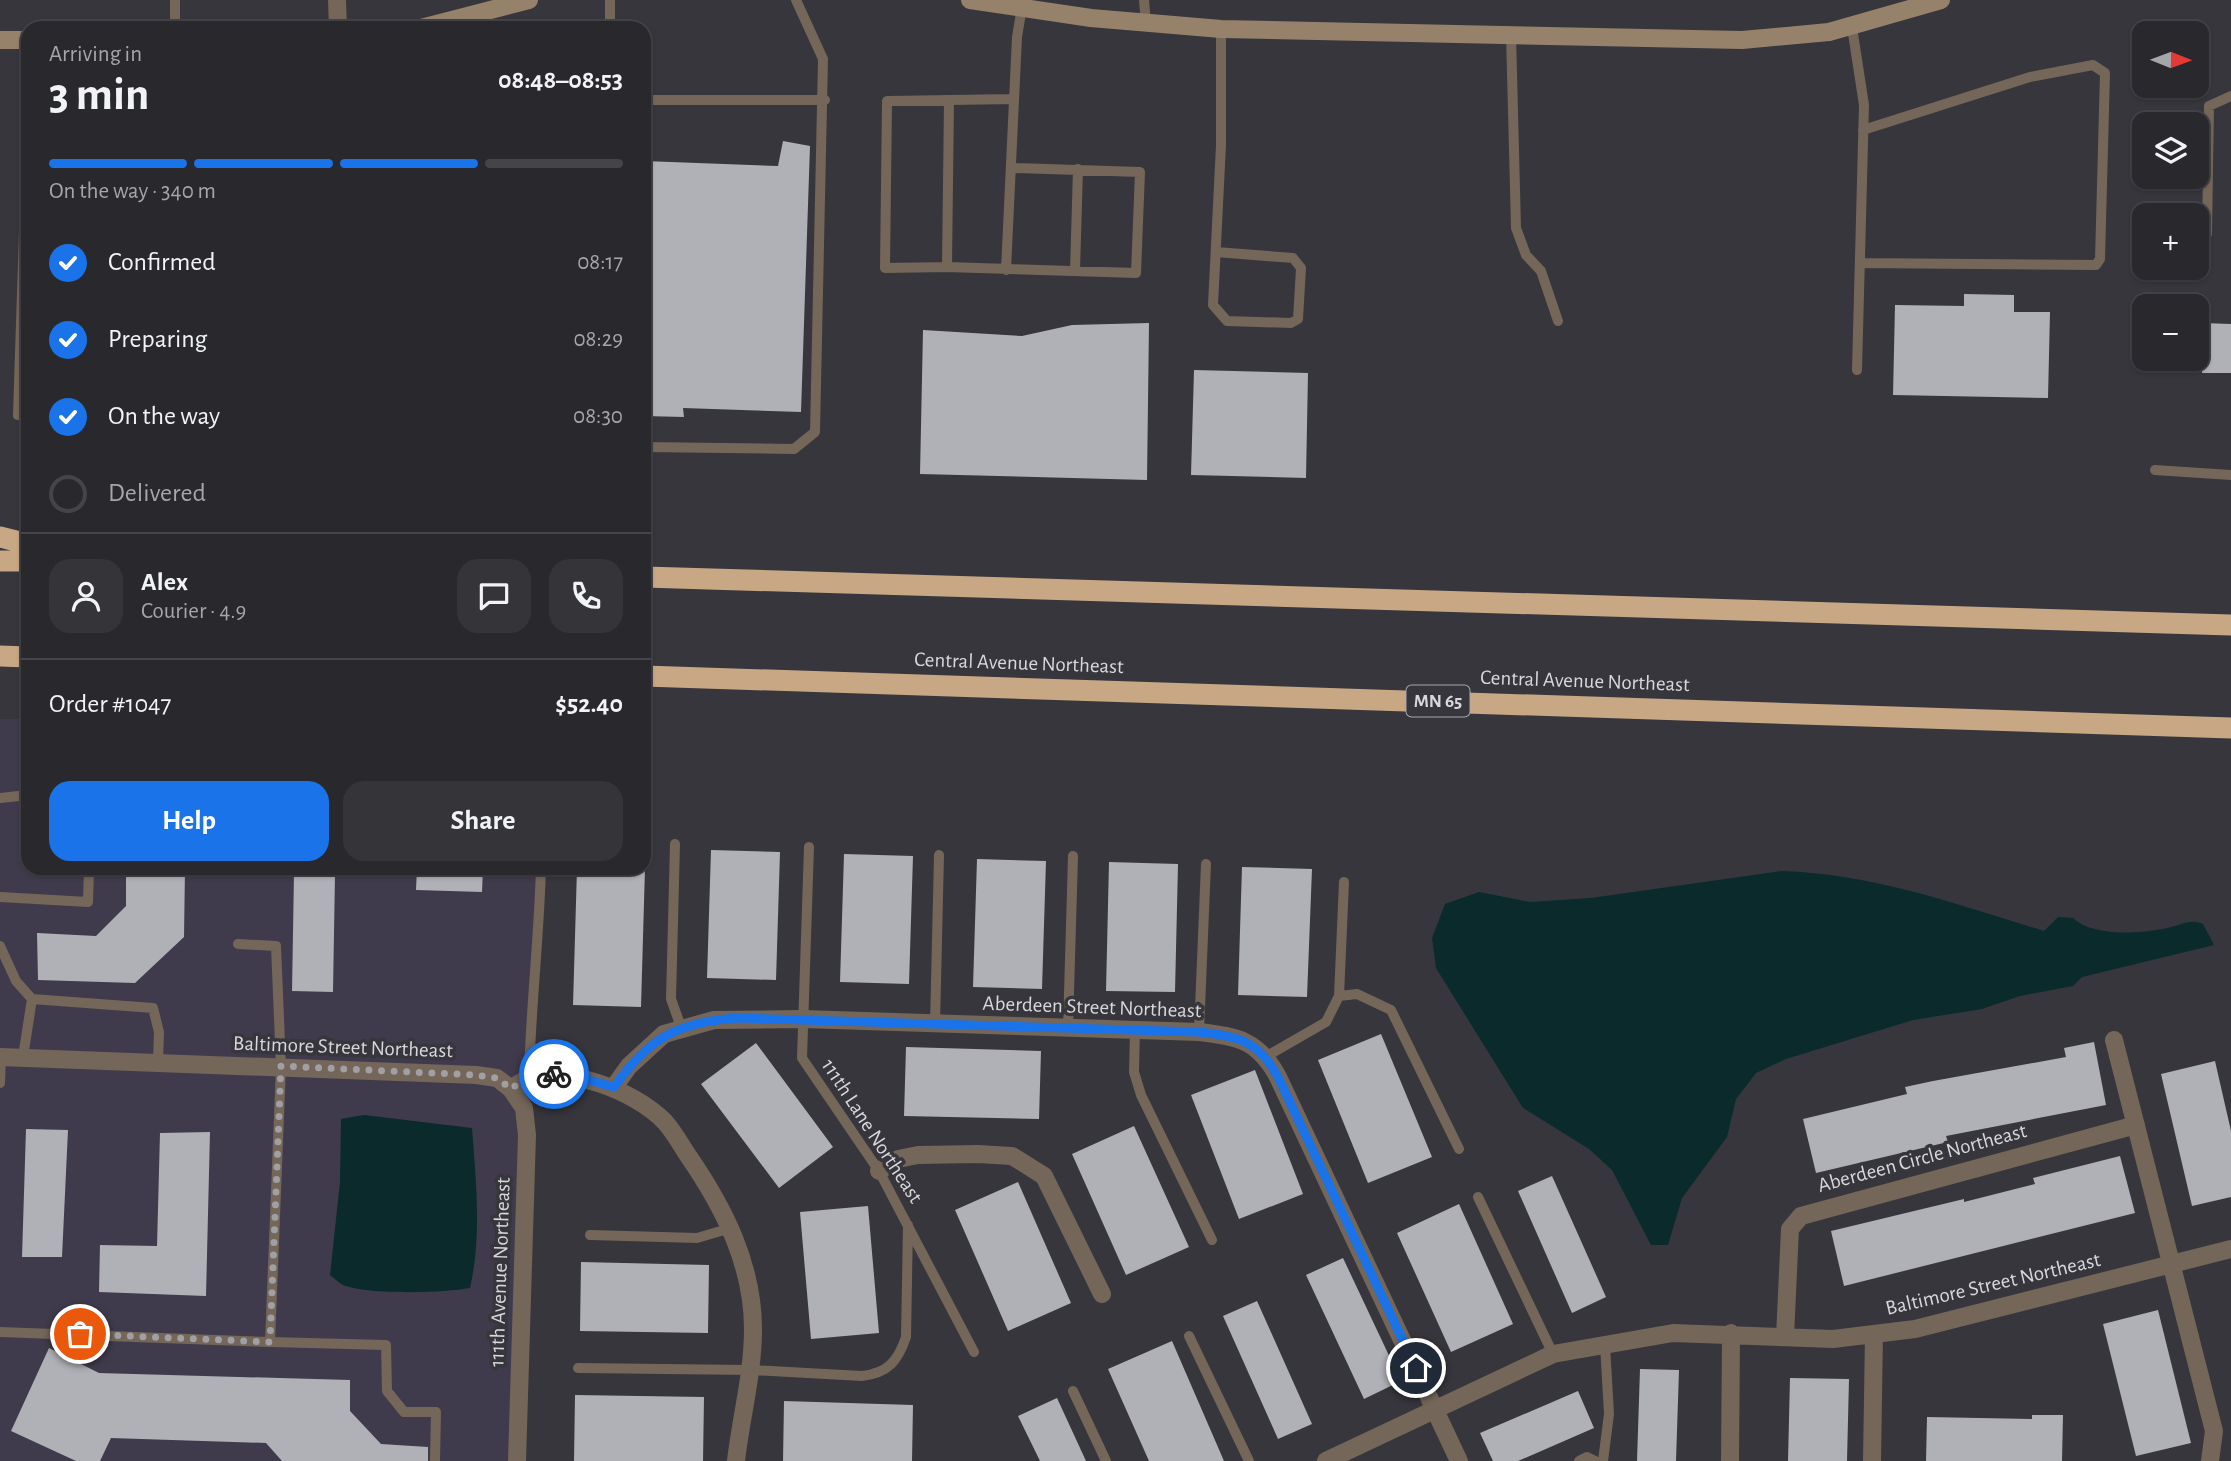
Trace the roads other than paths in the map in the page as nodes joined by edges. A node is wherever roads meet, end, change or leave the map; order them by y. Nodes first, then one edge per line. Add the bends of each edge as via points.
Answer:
1 (175, 0) edge
2 (337, 0) edge
3 (529, 0) edge
4 (610, 0) edge
5 (796, 0) edge
6 (970, 0) edge
7 (1144, 0) edge
8 (1941, 0) edge
9 (1022, 7) junction
10 (175, 21) edge
11 (338, 21) edge
12 (448, 21) edge
13 (610, 21) edge
14 (1146, 24) junction
15 (1852, 27) junction
16 (1221, 29) junction
17 (1511, 34) junction
18 (0, 40) edge
19 (21, 40) edge
20 (2231, 96) edge
21 (1014, 99) junction
22 (651, 100) edge
23 (825, 100) junction
24 (949, 100) junction
25 (1863, 130) junction
26 (1013, 168) junction
27 (1078, 169) junction
28 (2207, 203) edge
29 (1216, 253) junction
30 (1860, 264) junction
31 (947, 267) junction
32 (1006, 270) junction
33 (1075, 271) junction
34 (1558, 321) dead end
35 (21, 323) edge
36 (1857, 370) dead end
37 (21, 415) edge
38 (651, 447) edge
39 (2155, 470) dead end
40 (2231, 475) edge
41 (0, 537) edge
42 (21, 542) edge
43 (0, 561) edge
44 (21, 561) edge
45 (651, 577) edge
46 (2231, 625) edge
47 (0, 656) edge
48 (21, 657) edge
49 (651, 676) edge
50 (2231, 728) edge
51 (21, 796) edge
52 (0, 797) edge
53 (676, 844) dead end
54 (808, 847) dead end
55 (940, 855) dead end
56 (1073, 856) dead end
57 (1206, 864) dead end
58 (89, 875) edge
59 (541, 875) edge
60 (1344, 882) dead end
61 (0, 897) edge
62 (238, 944) dead end
63 (0, 946) edge
64 (1339, 996) junction
65 (32, 999) junction
66 (803, 1019) junction
67 (935, 1025) junction
68 (681, 1027) junction
69 (1068, 1028) junction
70 (1135, 1030) junction
71 (1199, 1032) junction
72 (2114, 1040) dead end
73 (1267, 1056) junction
74 (1, 1057) edge
75 (23, 1057) junction
76 (158, 1062) junction
77 (281, 1066) junction
78 (529, 1075) junction
79 (0, 1083) edge
80 (614, 1087) junction
81 (511, 1089) junction
82 (2136, 1125) junction
83 (1459, 1149) dead end
84 (879, 1171) junction
85 (1478, 1197) dead end
86 (908, 1222) junction
87 (732, 1228) junction
88 (590, 1235) dead end
89 (1212, 1240) dead end
90 (2231, 1249) edge
91 (2173, 1264) junction
92 (1102, 1294) dead end
93 (0, 1332) edge
94 (1731, 1333) junction
95 (1874, 1334) junction
96 (1189, 1336) dead end
97 (1785, 1337) junction
98 (270, 1342) junction
99 (1605, 1345) junction
100 (974, 1352) dead end
101 (1553, 1354) junction
102 (578, 1368) dead end
103 (751, 1370) junction
104 (1073, 1391) dead end
105 (1436, 1410) junction
106 (435, 1461) edge
107 (517, 1461) edge
108 (736, 1461) edge
109 (1106, 1461) edge
110 (1248, 1461) edge
111 (1326, 1461) edge
112 (1459, 1461) edge
113 (1579, 1461) edge
114 (1595, 1461) edge
115 (1603, 1461) edge
116 (1730, 1461) edge
117 (1872, 1461) edge
118 (2210, 1461) edge

1 - 10 lane
2 - 11 street
3 - 12 street
4 - 13 lane
5 - 23 lane via 823,59
6 - 9 street
7 - 14 lane
8 - 15 street
9 - 14 street
9 - 21 lane
14 - 16 street
15 - 17 street via 1798,37 1742,40
15 - 25 lane via 1864,105
16 - 17 street
16 - 29 lane
17 - 34 lane via 1516,228 1527,255 1541,271
18 - 19 street
20 - 28 lane via 2209,106
21 - 24 lane
21 - 26 lane
22 - 23 lane
23 - 38 lane via 815,432 794,449
24 - 31 lane
24 - 31 lane via 887,101 885,268
25 - 30 lane
25 - 30 lane via 2030,76 2093,65 2105,73 2100,259 2096,265
26 - 27 lane
26 - 32 lane
27 - 33 lane
27 - 33 lane via 1140,172 1136,273
29 - 29 lane via 1213,305 1222,318 1291,323 1298,319 1301,268 1293,258
30 - 36 lane
31 - 32 lane
32 - 33 lane
35 - 37 lane
39 - 40 lane
41 - 42 highway
43 - 44 highway
45 - 46 highway
47 - 48 highway
49 - 50 highway, Central Avenue Northeast / MN 65
51 - 52 lane
53 - 68 lane via 671,999
54 - 66 lane, 111th Lane Northeast
55 - 67 lane
56 - 69 lane
57 - 71 lane
58 - 61 lane via 88,902
59 - 78 lane
60 - 64 lane
62 - 77 lane via 276,946
63 - 65 lane via 16,981
64 - 73 lane via 1326,1022
64 - 83 lane via 1357,994 1391,1010
65 - 75 lane
65 - 76 lane via 153,1008 159,1031
66 - 67 street, Aberdeen Street Northeast
66 - 68 street, Aberdeen Street Northeast via 737,1018
66 - 84 lane, 111th Lane Northeast via 802,1058
67 - 69 street, Aberdeen Street Northeast
68 - 80 street, Aberdeen Street Northeast via 646,1049
69 - 70 street, Aberdeen Street Northeast
70 - 71 street, Aberdeen Street Northeast
70 - 89 lane via 1134,1072 1141,1095
71 - 73 street, Aberdeen Street Northeast via 1251,1043
72 - 82 street
73 - 105 street
74 - 75 street, Baltimore Street Northeast
74 - 79 lane
75 - 76 street, Baltimore Street Northeast
76 - 77 street, Baltimore Street Northeast
77 - 81 street, Baltimore Street Northeast via 476,1075 497,1078
77 - 98 lane
78 - 80 street via 567,1074
78 - 81 street
80 - 87 street via 664,1121
81 - 107 street, 111th Avenue Northeast via 524,1108 527,1135
82 - 91 street
82 - 97 street, Aberdeen Circle Northeast via 1801,1216 1790,1228
84 - 86 lane, 111th Lane Northeast
84 - 92 street via 898,1159 918,1155 1012,1156 1029,1165 1044,1176
85 - 101 lane
86 - 100 lane, 111th Lane Northeast
86 - 103 lane via 905,1337 891,1366 862,1376
87 - 88 lane via 697,1238
87 - 103 street via 749,1290
90 - 91 street, Baltimore Street Northeast
91 - 95 street, Baltimore Street Northeast via 1915,1329
91 - 118 street via 2214,1431
93 - 98 lane
94 - 97 street, Baltimore Street Northeast
94 - 99 street, Baltimore Street Northeast via 1673,1333
94 - 116 street
95 - 97 street, Baltimore Street Northeast via 1833,1339
95 - 117 street
96 - 110 lane
98 - 106 lane via 386,1345 387,1391 404,1412 436,1412
99 - 101 street, Baltimore Street Northeast
99 - 115 lane via 1609,1414
101 - 105 street, Baltimore Street Northeast
102 - 103 lane
103 - 108 street
104 - 109 lane
105 - 111 street, Baltimore Street Northeast
105 - 112 street
113 - 114 lane via 1587,1457

